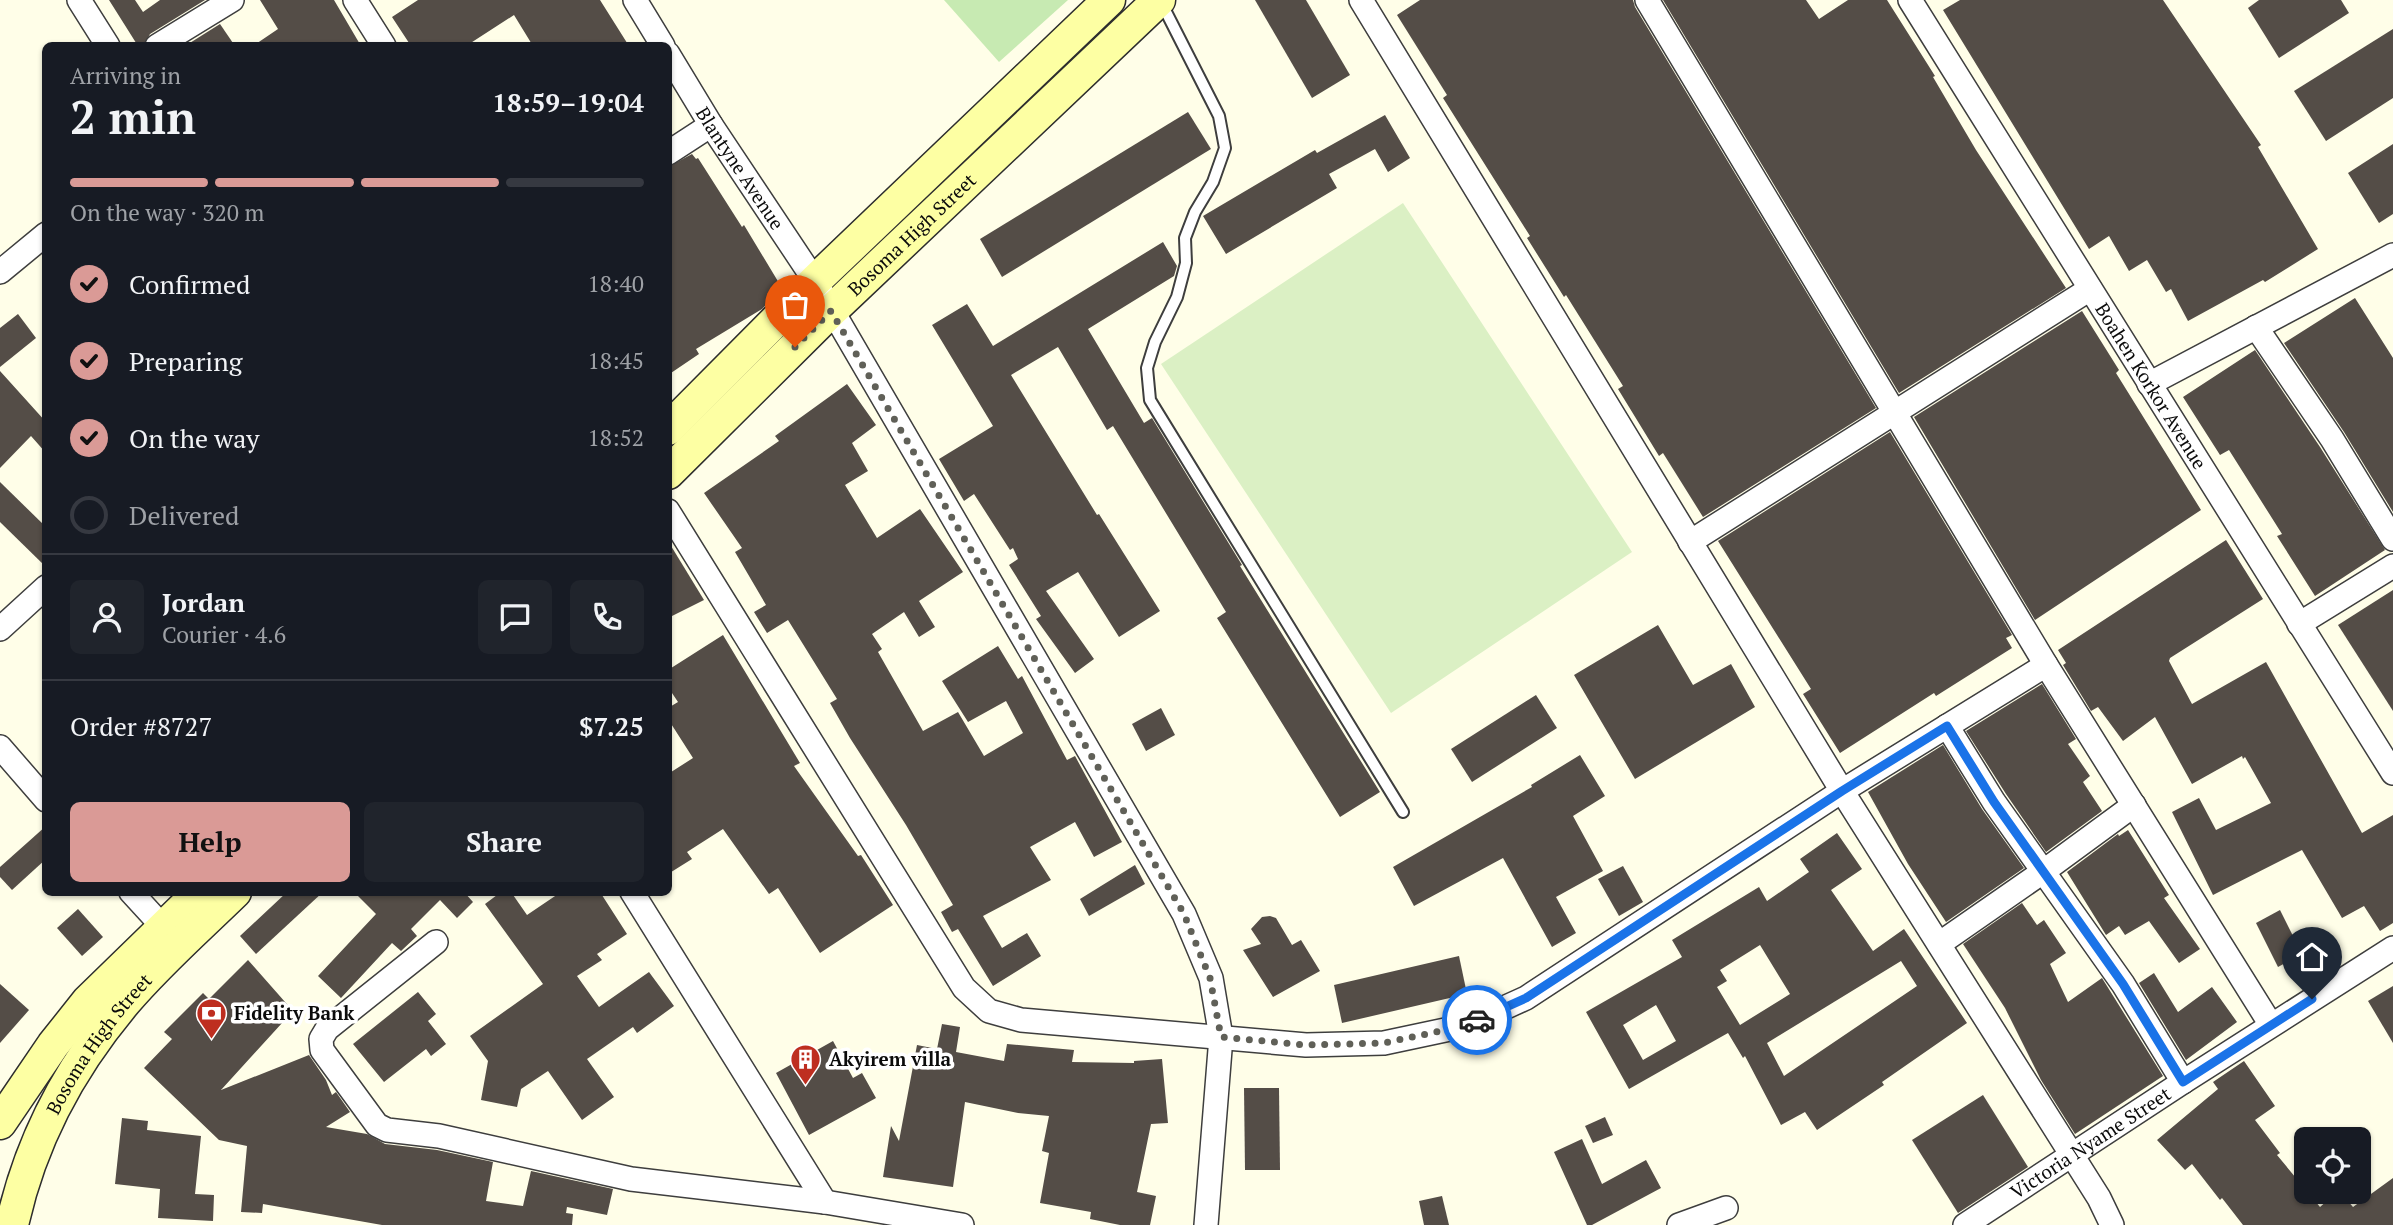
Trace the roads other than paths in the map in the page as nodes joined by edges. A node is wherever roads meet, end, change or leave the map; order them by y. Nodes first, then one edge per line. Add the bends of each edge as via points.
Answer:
1 (79, 0) edge
2 (232, 0) edge
3 (355, 0) edge
4 (635, 0) edge
5 (1109, 0) edge
6 (1159, 0) edge
7 (1360, 0) edge
8 (1647, 0) edge
9 (1910, 0) edge
10 (105, 42) edge
11 (164, 42) edge
12 (381, 42) edge
13 (661, 42) edge
14 (672, 60) edge
15 (712, 125) junction
16 (672, 150) edge
17 (42, 237) edge
18 (2393, 255) edge
19 (0, 272) edge
20 (815, 281) junction
21 (2090, 289) junction
22 (831, 311) junction
23 (2256, 327) junction
24 (2150, 384) junction
25 (1894, 412) junction
26 (672, 425) edge
27 (672, 468) edge
28 (672, 517) edge
29 (2393, 539) edge
30 (1690, 542) junction
31 (2393, 566) edge
32 (42, 591) edge
33 (2299, 624) junction
34 (0, 629) edge
35 (2046, 665) junction
36 (1947, 726) junction
37 (0, 747) edge
38 (2393, 773) edge
39 (1842, 791) junction
40 (42, 795) edge
41 (2134, 805) junction
42 (1403, 812) dead end
43 (2044, 871) junction
44 (135, 896) edge
45 (196, 896) edge
46 (231, 896) edge
47 (634, 896) edge
48 (164, 928) junction
49 (436, 942) dead end
50 (1939, 944) junction
51 (2393, 948) edge
52 (2271, 1025) junction
53 (1221, 1037) junction
54 (2183, 1082) junction
55 (0, 1124) edge
56 (2071, 1154) junction
57 (20, 1189) junction
58 (825, 1202) junction
59 (1726, 1208) dead end
60 (12, 1225) edge
61 (25, 1225) edge
62 (962, 1225) edge
63 (1206, 1225) edge
64 (1679, 1225) edge
65 (1965, 1225) edge
66 (2112, 1225) edge

1 - 10 street
2 - 11 street
3 - 12 street
4 - 13 street
5 - 20 street, Bosoma High Street
6 - 22 street, Bosoma High Street
6 - 42 lane via 1219,116 1225,148 1185,238 1186,263 1177,297 1147,368 1150,400
7 - 30 street
8 - 25 street
9 - 21 street, Boahen Korkor Avenue
14 - 15 street, Blantyne Avenue
15 - 16 street
15 - 20 street, Blantyne Avenue
17 - 19 street
18 - 23 street
20 - 22 street, Blantyne Avenue
20 - 26 street, Bosoma High Street
21 - 24 street, Boahen Korkor Avenue
21 - 25 street
22 - 27 street, Bosoma High Street
22 - 53 street, Blantyne Avenue via 1184,914 1210,978
23 - 24 street
23 - 29 street
24 - 33 street, Boahen Korkor Avenue
25 - 30 street
25 - 35 street
28 - 53 street via 964,988 989,1011 1021,1020
30 - 39 street
31 - 33 street
32 - 34 street
33 - 38 street, Boahen Korkor Avenue
35 - 36 street
35 - 41 street
36 - 39 street
36 - 43 street
37 - 40 street
39 - 50 street
39 - 53 street via 1526,998 1464,1026 1384,1043 1306,1045
41 - 43 street
41 - 52 street
43 - 50 street
43 - 54 street via 2123,984
44 - 48 street
45 - 48 street, Bosoma High Street
46 - 57 street, Bosoma High Street via 125,1002 80,1062 56,1102
47 - 58 street
48 - 55 street, Bosoma High Street via 88,1001
49 - 58 street via 327,1029 321,1039 322,1050 377,1125 631,1179
50 - 56 street
51 - 52 street, Victoria Nyame Street
52 - 54 street, Victoria Nyame Street
53 - 63 street, Blantyne Avenue
54 - 56 street, Victoria Nyame Street
56 - 65 street, Victoria Nyame Street
56 - 66 street
57 - 60 street, Bosoma High Street
57 - 61 street
58 - 62 street
59 - 64 street

